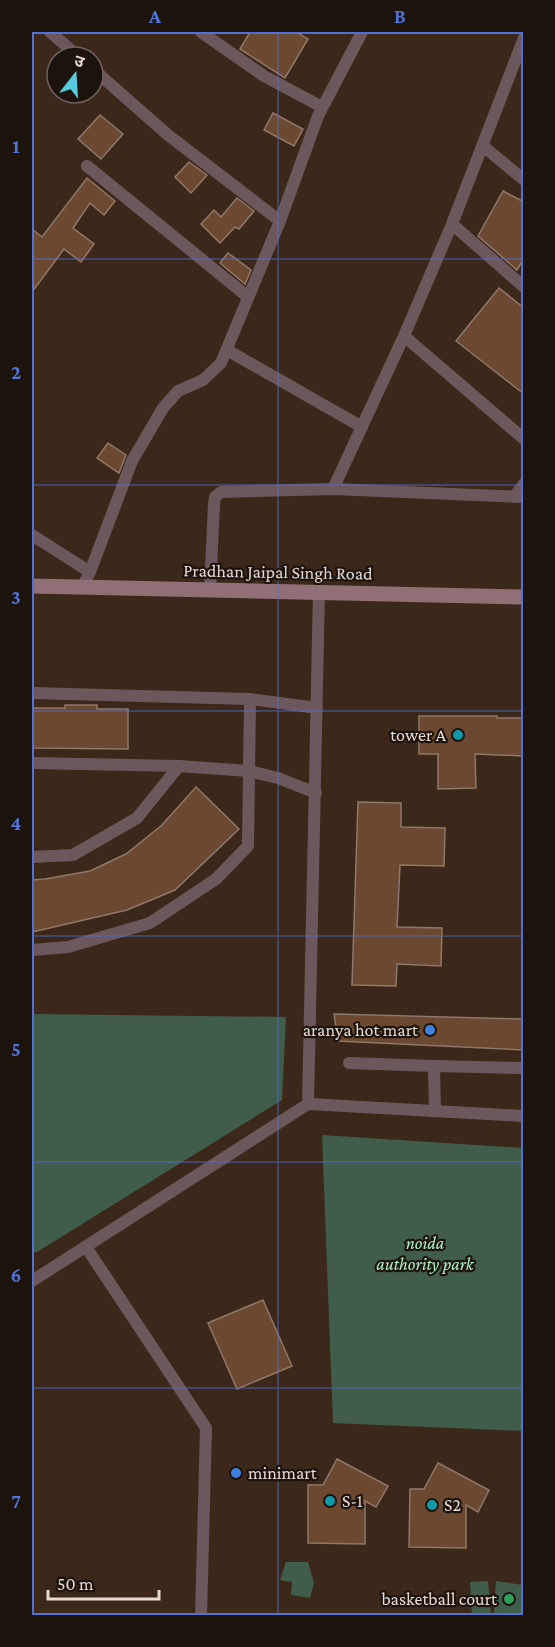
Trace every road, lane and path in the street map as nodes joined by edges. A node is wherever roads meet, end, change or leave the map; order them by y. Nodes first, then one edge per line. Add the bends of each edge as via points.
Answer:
1 (50, 32) edge
2 (201, 32) edge
3 (362, 32) edge
4 (524, 39) edge
5 (65, 45) edge
6 (105, 80) edge
7 (322, 107) junction
8 (483, 146) junction
9 (87, 166) dead end
10 (524, 180) edge
11 (280, 221) junction
12 (452, 224) junction
13 (524, 287) edge
14 (248, 297) junction
15 (404, 336) junction
16 (227, 350) junction
17 (362, 427) junction
18 (524, 439) edge
19 (524, 484) edge
20 (333, 489) junction
21 (519, 497) edge
22 (32, 535) edge
23 (90, 572) junction
24 (32, 586) edge
25 (82, 588) junction
26 (210, 590) junction
27 (319, 592) junction
28 (524, 597) edge
29 (32, 693) edge
30 (250, 699) junction
31 (318, 708) junction
32 (32, 763) edge
33 (179, 766) junction
34 (249, 771) junction
35 (316, 793) junction
36 (32, 857) edge
37 (32, 950) edge
38 (350, 1064) dead end
39 (434, 1066) junction
40 (524, 1068) edge
41 (308, 1104) junction
42 (435, 1111) junction
43 (524, 1116) edge
44 (86, 1247) junction
45 (32, 1281) edge
46 (201, 1616) edge

1 - 5 street
2 - 7 street via 264,76
3 - 7 street
4 - 8 street
6 - 11 street via 168,135
7 - 11 street
8 - 10 street
8 - 12 street
9 - 14 street
11 - 14 street
12 - 13 street
12 - 15 street
14 - 16 street
15 - 17 street
15 - 18 street
16 - 17 street
16 - 23 street via 221,363 204,380 178,391 163,408 132,461
17 - 20 street
19 - 21 street
20 - 21 street
20 - 26 street via 217,495
22 - 23 street
23 - 25 street
24 - 25 street, Pradhan Jaipal Singh Road
25 - 26 street, Pradhan Jaipal Singh Road
26 - 27 street, Pradhan Jaipal Singh Road
27 - 28 street, Pradhan Jaipal Singh Road
27 - 31 street
29 - 30 street
30 - 31 street
30 - 34 street
31 - 35 street
32 - 33 street
33 - 34 street
33 - 36 street via 137,818 73,855
34 - 35 street
34 - 37 street via 248,846 216,879 150,923 68,947
35 - 41 street
38 - 39 street
39 - 40 street
39 - 42 street
41 - 42 street
41 - 44 street
42 - 43 street
44 - 45 street
44 - 46 street via 206,1428

